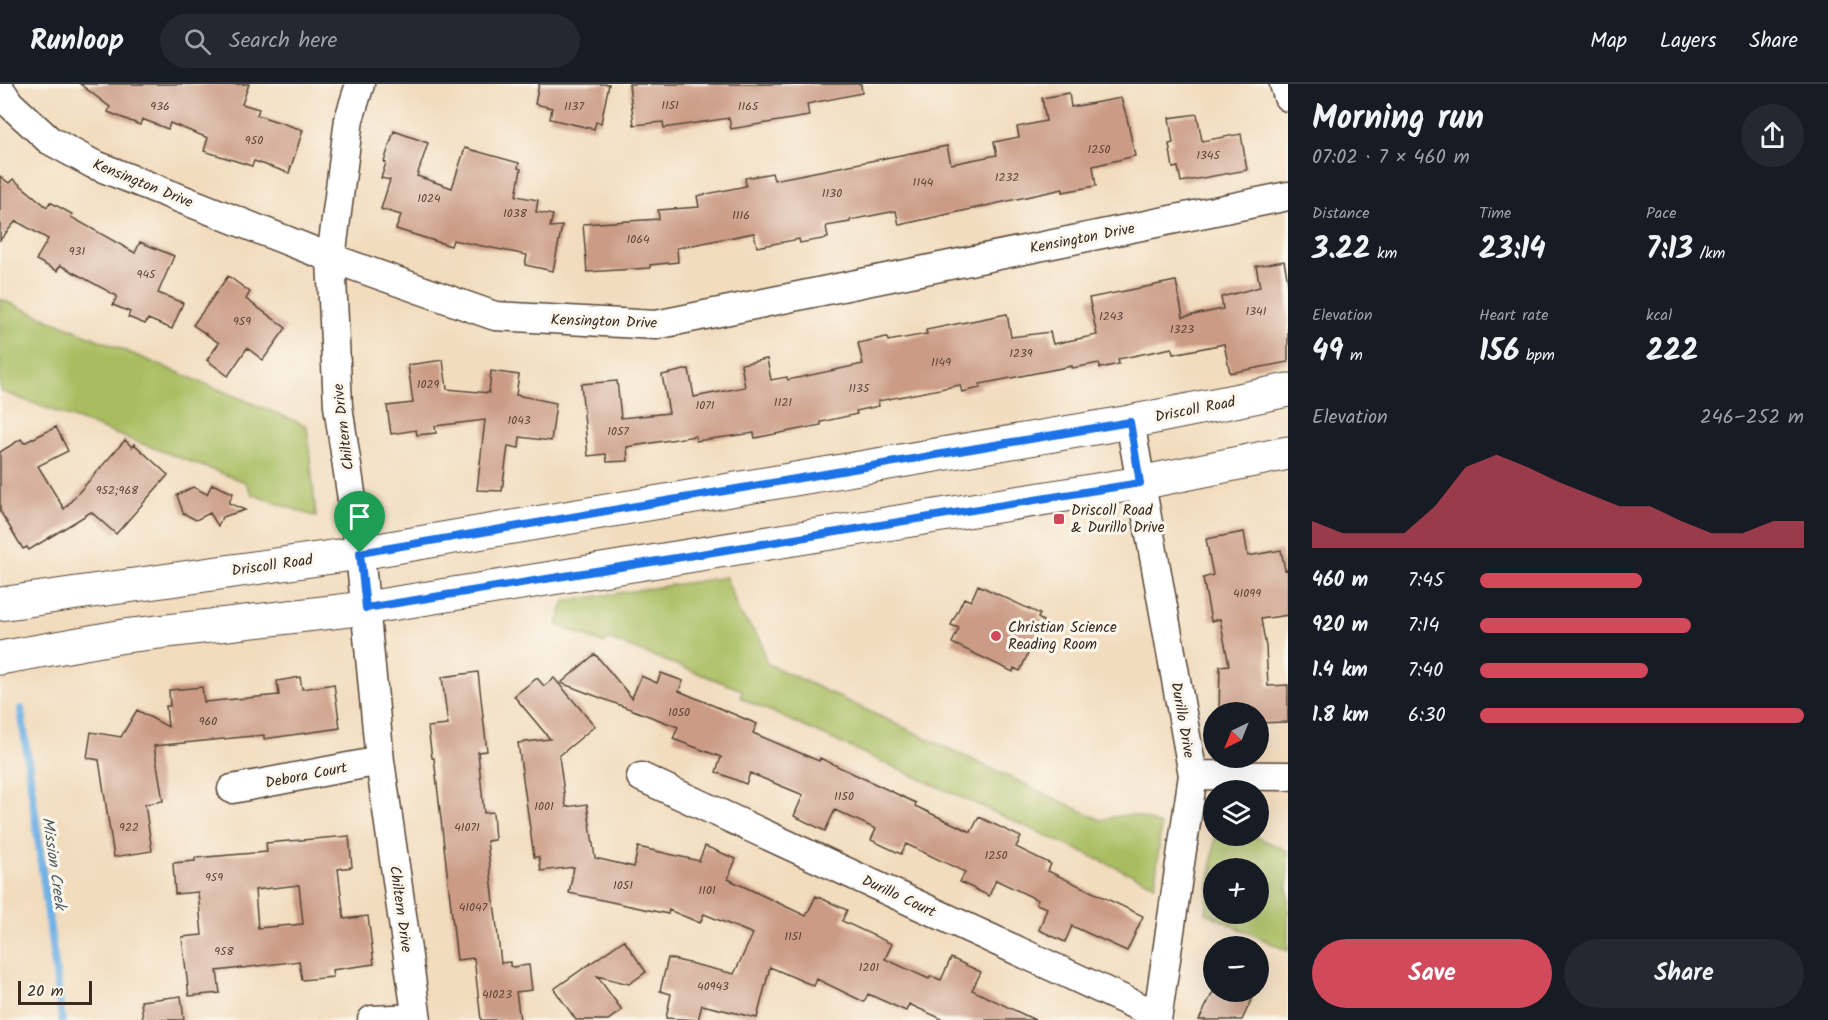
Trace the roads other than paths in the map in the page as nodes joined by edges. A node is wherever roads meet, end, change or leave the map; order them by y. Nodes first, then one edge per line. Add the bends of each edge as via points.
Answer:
1 (360, 84) edge
2 (1284, 84) edge
3 (0, 89) edge
4 (1288, 97) edge
5 (1288, 196) edge
6 (331, 258) junction
7 (1288, 390) edge
8 (1130, 422) junction
9 (1288, 453) edge
10 (1140, 483) junction
11 (360, 553) junction
12 (0, 604) edge
13 (366, 608) junction
14 (0, 658) edge
15 (380, 761) junction
16 (1193, 776) junction
17 (1288, 776) edge
18 (641, 777) dead end
19 (232, 789) dead end
20 (1157, 1018) edge
21 (417, 1019) edge
22 (372, 1020) edge

1 - 6 street, Chiltern Drive via 350,119
2 - 4 street
3 - 6 street, Kensington Drive via 10,104 49,140 93,164
5 - 6 street, Kensington Drive via 656,325 495,316
6 - 11 street, Chiltern Drive via 338,406
7 - 8 street, Driscoll Road
8 - 10 street, Durillo Drive
8 - 11 street, Driscoll Road
9 - 10 street
10 - 13 street
10 - 16 street, Durillo Drive
11 - 12 street, Driscoll Road
11 - 13 street, Chiltern Drive
13 - 14 street via 124,636
13 - 15 street, Chiltern Drive
15 - 19 street, Debora Court
15 - 21 street, Chiltern Drive
16 - 17 street
16 - 20 street, Durillo Drive
18 - 20 street, Durillo Court
21 - 22 street

